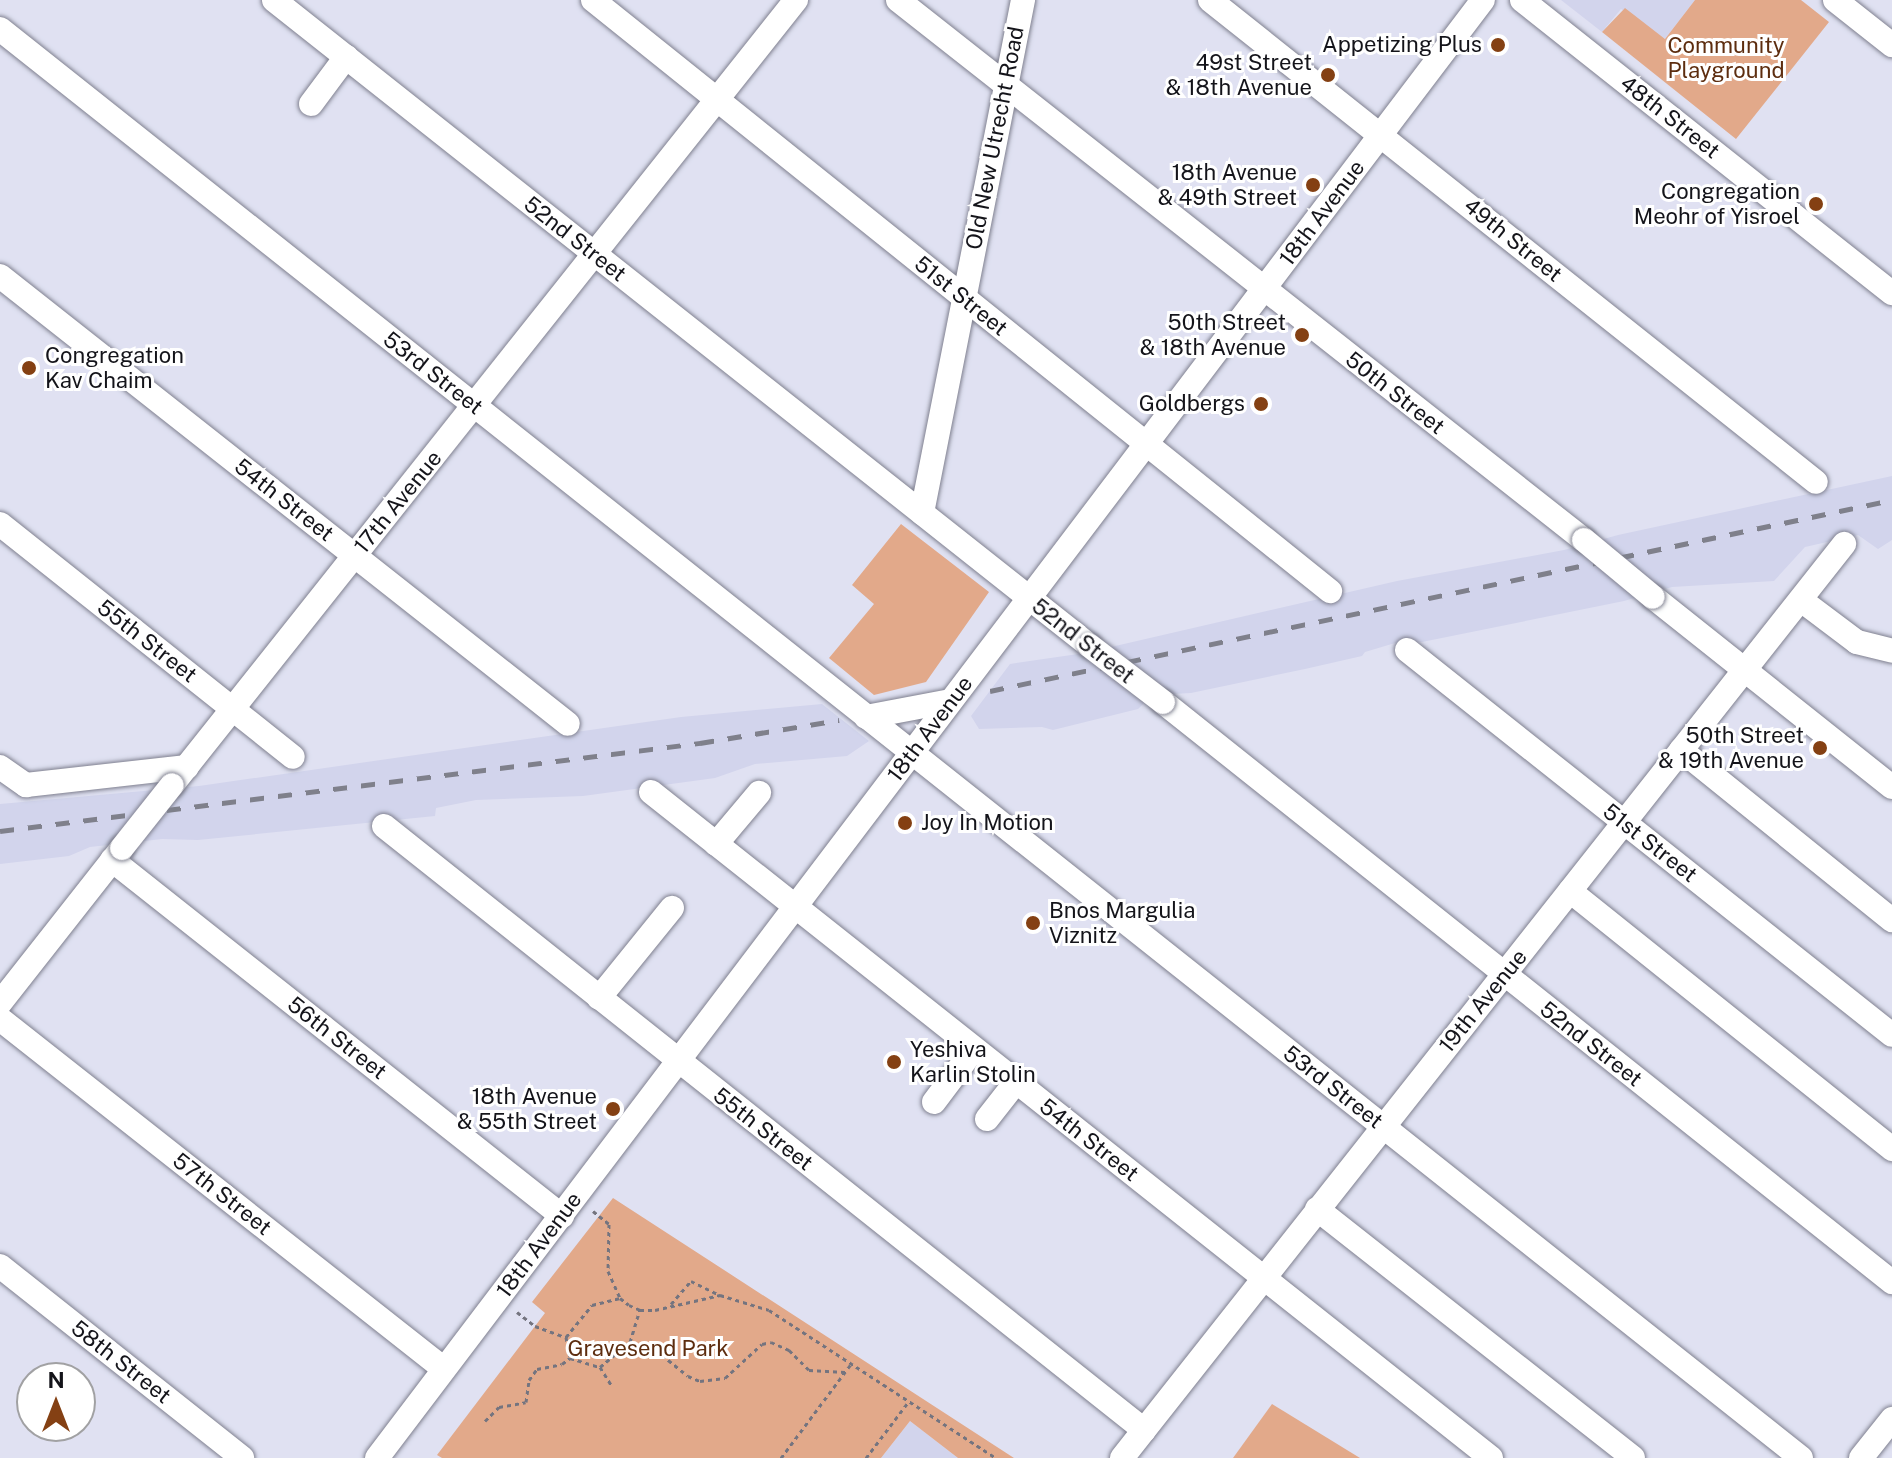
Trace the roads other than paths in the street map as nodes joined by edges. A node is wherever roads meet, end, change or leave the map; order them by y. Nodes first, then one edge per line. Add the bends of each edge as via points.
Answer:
1 (274, 0) edge
2 (593, 0) edge
3 (796, 0) edge
4 (898, 0) edge
5 (1023, 0) edge
6 (1210, 0) edge
7 (1483, 0) edge
8 (1522, 0) edge
9 (1835, 0) edge
10 (0, 29) edge
11 (1892, 45) edge
12 (346, 57) junction
13 (1006, 85) junction
14 (718, 98) junction
15 (311, 104) dead end
16 (1381, 135) junction
17 (594, 254) junction
18 (0, 276) edge
19 (1263, 290) junction
20 (1892, 293) edge
21 (964, 299) junction
22 (474, 405) junction
23 (1146, 444) junction
24 (1816, 482) dead end
25 (922, 513) junction
26 (0, 524) edge
27 (1844, 544) dead end
28 (354, 556) junction
29 (1330, 591) dead end
30 (1029, 599) junction
31 (1801, 600) junction
32 (1407, 650) dead end
33 (1892, 651) edge
34 (1745, 671) junction
35 (951, 701) junction
36 (233, 709) junction
37 (866, 717) junction
38 (568, 724) dead end
39 (1681, 750) junction
40 (911, 752) junction
41 (293, 757) dead end
42 (0, 767) edge
43 (179, 776) junction
44 (1892, 787) edge
45 (651, 792) dead end
46 (759, 793) dead end
47 (1624, 823) junction
48 (384, 826) dead end
49 (716, 844) junction
50 (117, 854) junction
51 (1570, 891) junction
52 (795, 907) junction
53 (672, 908) dead end
54 (1892, 920) edge
55 (1504, 975) junction
56 (599, 998) junction
57 (0, 1003) edge
58 (0, 1019) edge
59 (1892, 1035) edge
60 (974, 1049) junction
61 (677, 1061) junction
62 (1016, 1082) junction
63 (934, 1102) dead end
64 (987, 1119) dead end
65 (1383, 1127) junction
66 (1892, 1149) edge
67 (1317, 1209) junction
68 (562, 1216) junction
69 (0, 1266) edge
70 (1263, 1278) junction
71 (1892, 1282) edge
72 (444, 1369) junction
73 (1892, 1419) edge
74 (1144, 1430) junction
75 (242, 1458) edge
76 (377, 1458) edge
77 (1122, 1458) edge
78 (1491, 1458) edge
79 (1633, 1458) edge
80 (1801, 1458) edge
81 (1861, 1458) edge

1 - 12 street, 52nd Street
2 - 14 street, 51st Street
3 - 14 street, 17th Avenue
4 - 13 street, 50th Street
5 - 13 street, Old New Utrecht Road
6 - 16 street, 49th Street
7 - 16 street, 18th Avenue
8 - 20 street, 48th Street
9 - 11 street
10 - 22 street, 53rd Street
12 - 15 street
12 - 17 street, 52nd Street
13 - 19 street, 50th Street
13 - 21 street, Old New Utrecht Road
14 - 17 street, 17th Avenue
14 - 21 street, 51st Street
16 - 19 street, 18th Avenue
16 - 24 street, 49th Street
17 - 22 street, 17th Avenue
17 - 25 street, 52nd Street
18 - 28 street, 54th Street
19 - 23 street, 18th Avenue
19 - 34 street, 50th Street, bridge
21 - 23 street, 51st Street
21 - 25 street, Old New Utrecht Road
22 - 28 street, 17th Avenue
22 - 37 street, 53rd Street
23 - 29 street, 51st Street
23 - 30 street, 18th Avenue
25 - 30 street, 52nd Street
26 - 36 street, 55th Street
27 - 31 street, 19th Avenue
28 - 36 street, 17th Avenue
28 - 38 street, 54th Street
30 - 35 street, 18th Avenue
30 - 55 street, 52nd Street, bridge
31 - 33 street via 1857,642
31 - 34 street, 19th Avenue
32 - 47 street, 51st Street
34 - 39 street, 19th Avenue
34 - 44 street, 50th Street
35 - 37 street
35 - 40 street, 18th Avenue
36 - 41 street, 55th Street
36 - 43 street, 17th Avenue
37 - 40 street, 53rd Street
39 - 47 street, 19th Avenue
39 - 54 street
40 - 52 street, 18th Avenue
40 - 65 street, 53rd Street
42 - 43 street via 26,785
43 - 50 street, 17th Avenue, bridge
45 - 49 street, 54th Street
46 - 49 street
47 - 51 street, 19th Avenue
47 - 59 street, 51st Street
48 - 56 street, 55th Street
49 - 52 street, 54th Street
50 - 57 street, 17th Avenue
50 - 68 street, 56th Street
51 - 55 street, 19th Avenue
51 - 66 street
52 - 60 street, 54th Street
52 - 61 street, 18th Avenue
53 - 56 street
55 - 65 street, 19th Avenue
55 - 71 street, 52nd Street
56 - 61 street, 55th Street
58 - 72 street, 57th Street
60 - 62 street, 54th Street
60 - 63 street
61 - 68 street, 18th Avenue
61 - 74 street, 55th Street
62 - 64 street
62 - 70 street, 54th Street
65 - 67 street, 19th Avenue
65 - 80 street, 53rd Street
67 - 70 street, 19th Avenue
67 - 79 street
68 - 72 street, 18th Avenue
69 - 75 street, 58th Street
70 - 74 street, 19th Avenue
70 - 78 street, 54th Street
72 - 76 street, 18th Avenue
73 - 81 street
74 - 77 street, 19th Avenue

